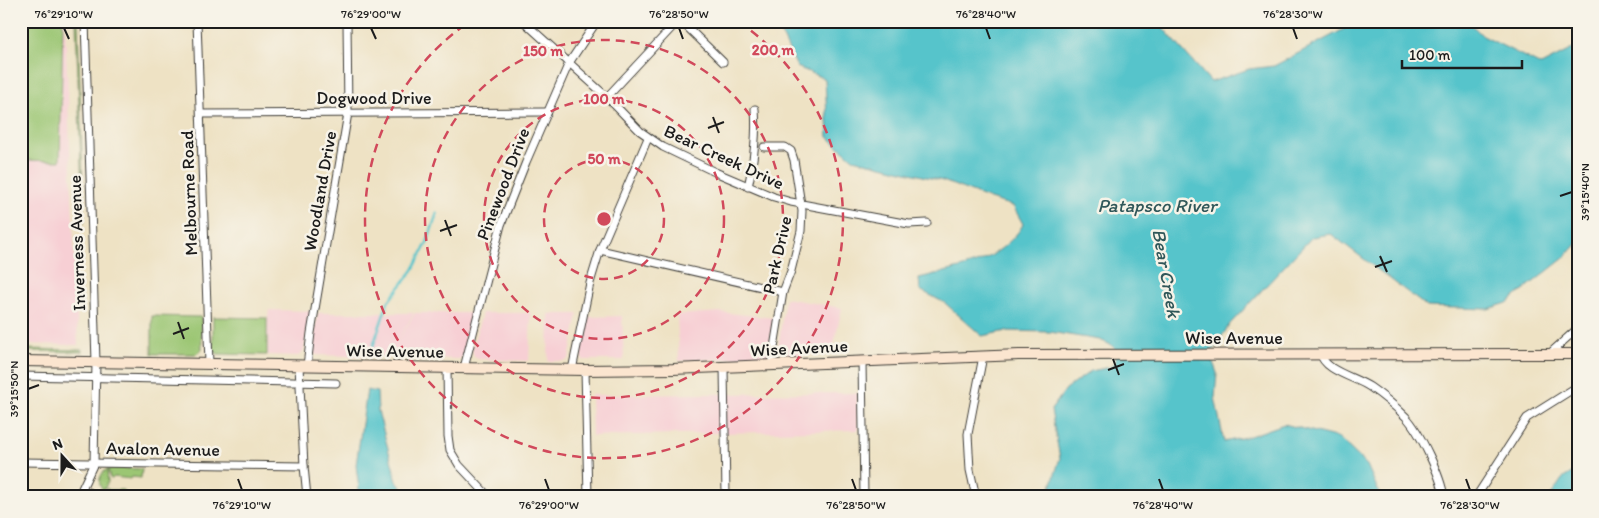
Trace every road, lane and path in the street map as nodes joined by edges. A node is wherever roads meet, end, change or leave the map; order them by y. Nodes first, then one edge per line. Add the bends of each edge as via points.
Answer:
1 (85, 21) edge
2 (197, 21) edge
3 (347, 21) edge
4 (523, 21) edge
5 (597, 21) edge
6 (679, 21) edge
7 (723, 62) dead end
8 (569, 63) junction
9 (607, 97) junction
10 (755, 109) dead end
11 (547, 112) junction
12 (348, 113) junction
13 (201, 114) junction
14 (648, 138) junction
15 (764, 147) dead end
16 (748, 187) junction
17 (802, 205) junction
18 (927, 223) dead end
19 (600, 250) junction
20 (783, 292) junction
21 (1578, 328) edge
22 (1321, 354) junction
23 (1549, 354) junction
24 (1578, 354) edge
25 (983, 356) junction
26 (21, 361) edge
27 (862, 361) junction
28 (96, 362) junction
29 (209, 364) junction
30 (303, 366) junction
31 (771, 366) junction
32 (447, 368) junction
33 (464, 368) junction
34 (724, 368) junction
35 (572, 370) junction
36 (585, 370) junction
37 (21, 376) edge
38 (96, 377) junction
39 (300, 382) junction
40 (336, 383) dead end
41 (1578, 386) edge
42 (21, 462) edge
43 (94, 463) junction
44 (304, 466) junction
45 (82, 489) junction
46 (78, 497) edge
47 (100, 497) edge
48 (307, 497) edge
49 (489, 497) edge
50 (588, 497) edge
51 (726, 497) edge
52 (864, 497) edge
53 (976, 497) edge
54 (1444, 497) edge
55 (1476, 497) edge

1 - 28 street, Inverness Avenue
2 - 13 street, Melbourne Road
3 - 12 street, Woodland Drive
4 - 8 street, Bear Creek Drive
5 - 8 street, Pinewood Drive
6 - 7 street
6 - 9 street
8 - 9 street, Bear Creek Drive
8 - 11 street, Pinewood Drive
9 - 14 street, Bear Creek Drive
10 - 16 street via 756,138
11 - 12 street, Dogwood Drive
11 - 33 street, Pinewood Drive via 501,225
12 - 13 street, Dogwood Drive
12 - 30 street, Woodland Drive
13 - 29 street, Melbourne Road
14 - 16 street, Bear Creek Drive
14 - 19 street
15 - 17 street, Park Drive via 785,147 791,151
16 - 17 street, Bear Creek Drive
17 - 18 street, Bear Creek Drive via 910,224
17 - 20 street, Park Drive via 799,242
19 - 20 street
19 - 35 street
20 - 31 street, Park Drive
21 - 23 street
22 - 23 main road, Wise Avenue
22 - 25 main road, Wise Avenue
22 - 54 street via 1327,365 1369,386 1410,422 1434,466
23 - 24 main road, Wise Avenue
25 - 27 main road, Wise Avenue
25 - 53 street via 968,434 970,470
26 - 28 main road, Wise Avenue
27 - 31 main road, Wise Avenue
27 - 52 street
28 - 29 main road, Wise Avenue
28 - 38 street, Inverness Avenue
29 - 30 main road, Wise Avenue
30 - 32 main road, Wise Avenue
30 - 39 street, Woodland Drive
31 - 34 main road, Wise Avenue
32 - 33 main road, Wise Avenue
32 - 49 street via 450,450 459,465
33 - 35 main road, Wise Avenue
34 - 36 main road, Wise Avenue
34 - 51 street
35 - 36 main road, Wise Avenue
36 - 50 street
37 - 38 street, Wise Avenue
38 - 39 street, Wise Avenue
38 - 43 street, Inverness Avenue
39 - 40 street, Wise Avenue
39 - 44 street, Woodland Drive
41 - 55 street via 1527,418
42 - 43 street, Avalon Avenue
43 - 44 street, Avalon Avenue
43 - 45 street
44 - 48 street, Woodland Drive
45 - 46 street
45 - 47 street

